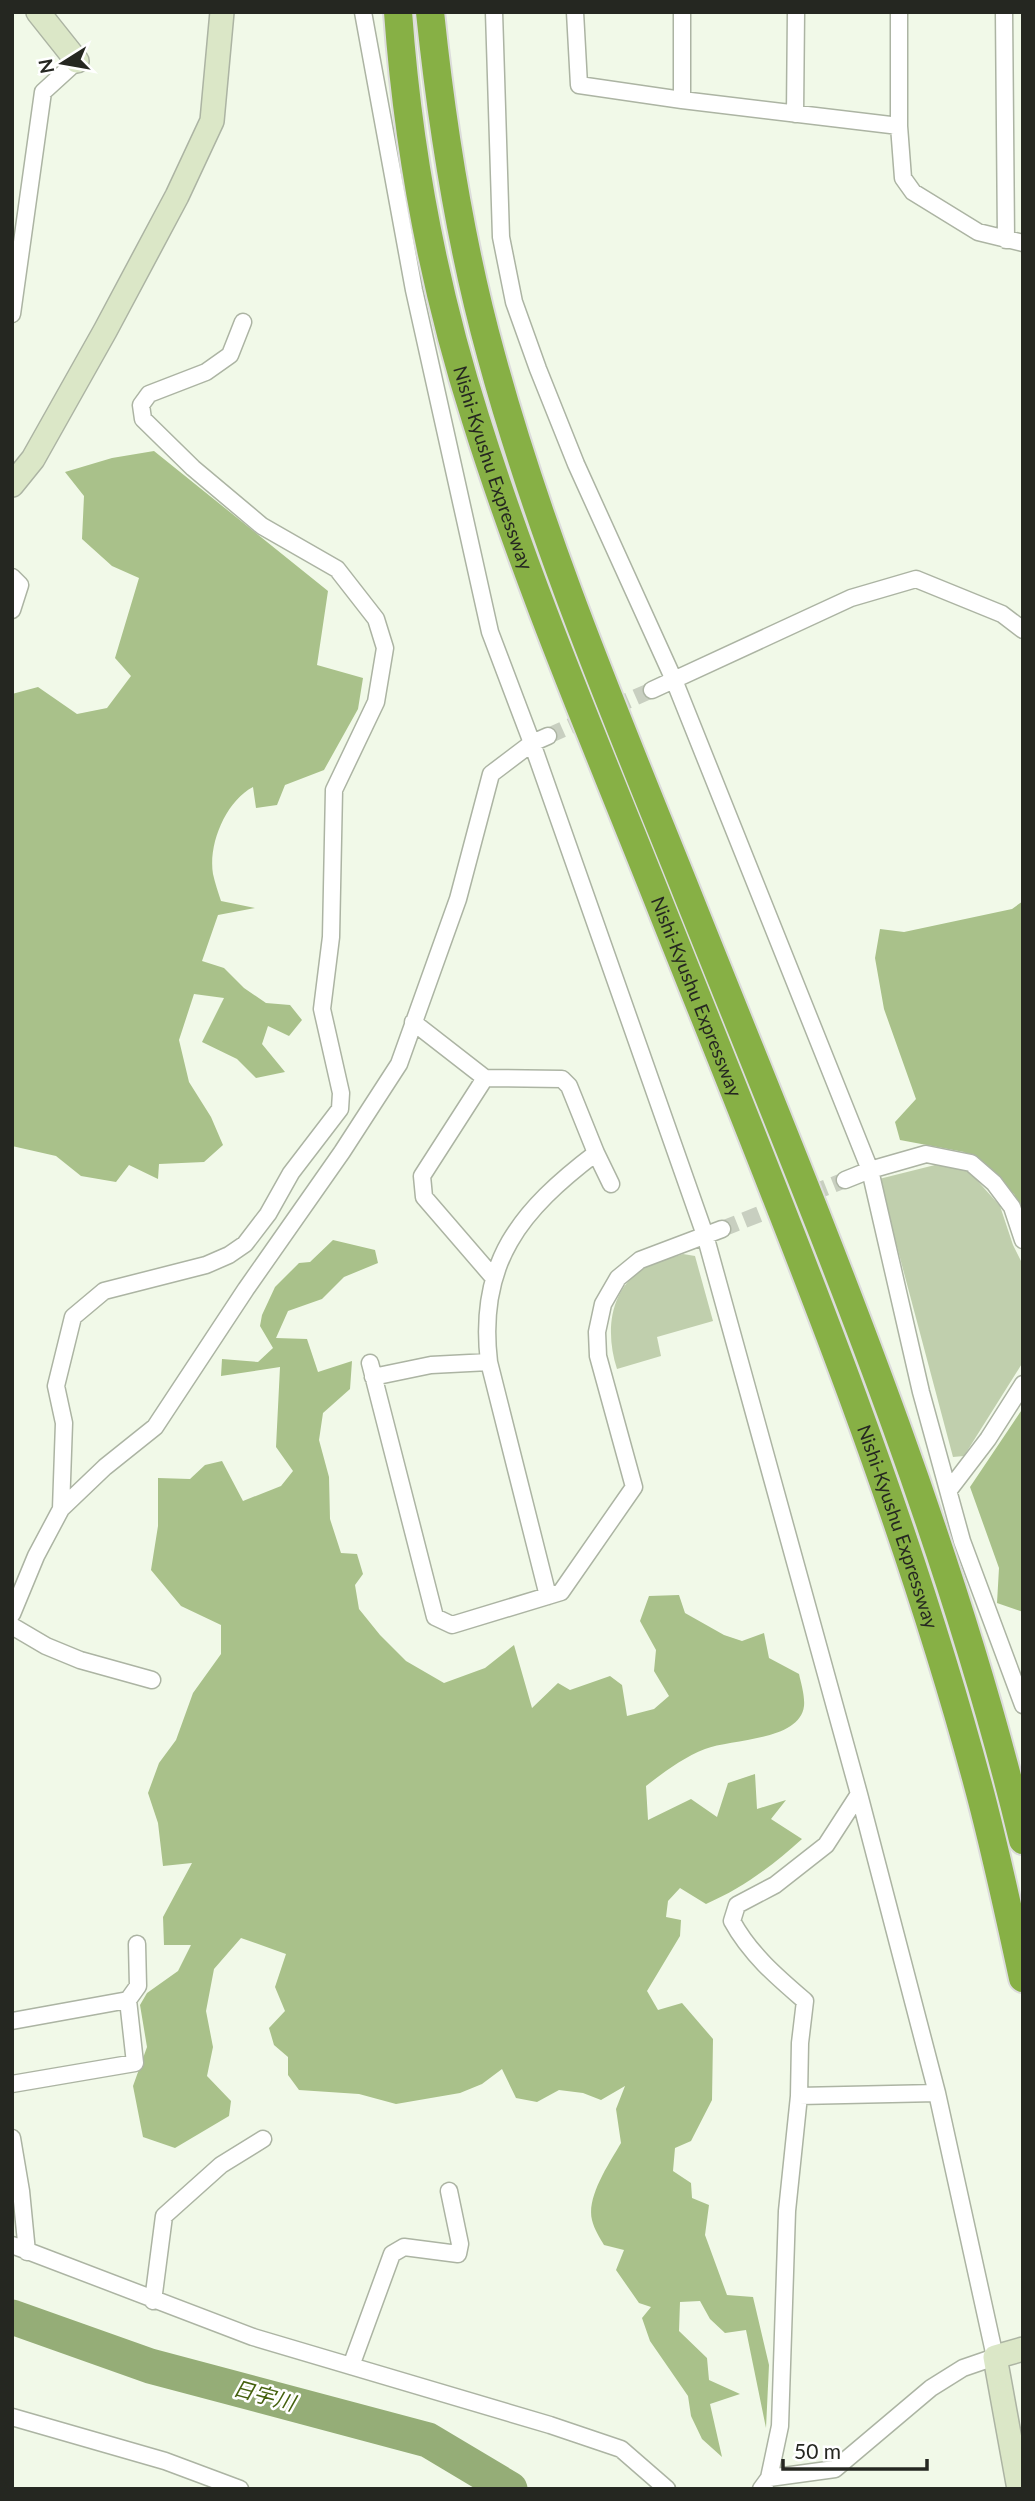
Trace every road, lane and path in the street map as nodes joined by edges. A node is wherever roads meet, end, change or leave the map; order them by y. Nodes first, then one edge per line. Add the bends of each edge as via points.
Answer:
1 (38, 12) edge
2 (222, 12) edge
3 (363, 12) edge
4 (398, 12) edge
5 (430, 12) edge
6 (494, 12) edge
7 (575, 12) edge
8 (682, 12) edge
9 (796, 12) edge
10 (899, 12) edge
11 (1004, 12) edge
12 (76, 61) joint
13 (682, 100) junction
14 (795, 114) junction
15 (899, 126) junction
16 (17, 234) edge
17 (1006, 240) junction
18 (1023, 243) edge
19 (12, 314) edge
20 (243, 322) dead end
21 (12, 485) edge
22 (12, 577) edge
23 (12, 610) edge
24 (1023, 630) edge
25 (674, 680) junction
26 (652, 690) tunnel mouth
27 (548, 736) tunnel mouth
28 (532, 743) junction
29 (413, 1022) junction
30 (485, 1077) junction
31 (596, 1153) junction
32 (870, 1170) junction
33 (845, 1180) tunnel mouth
34 (611, 1184) dead end
35 (722, 1229) tunnel mouth
36 (705, 1235) junction
37 (1023, 1240) edge
38 (493, 1277) junction
39 (489, 1362) junction
40 (1023, 1384) edge
41 (949, 1490) junction
42 (61, 1508) junction
43 (548, 1596) junction
44 (12, 1614) edge
45 (12, 1626) edge
46 (152, 1680) dead end
47 (1023, 1705) edge
48 (859, 1794) junction
49 (1023, 1840) edge
50 (137, 1944) dead end
51 (1023, 1978) edge
52 (128, 2000) junction
53 (12, 2021) edge
54 (12, 2084) edge
55 (937, 2092) junction
56 (799, 2096) junction
57 (12, 2138) edge
58 (262, 2139) dead end
59 (449, 2191) dead end
60 (20, 2249) edge
61 (153, 2301) junction
62 (1023, 2350) edge
63 (995, 2357) junction
64 (351, 2366) junction
65 (12, 2417) edge
66 (765, 2484) edge
67 (240, 2489) edge
68 (667, 2489) edge
69 (1019, 2489) edge

1 - 12 street
2 - 21 street via 212,121 105,331 33,459
3 - 28 street via 414,290 490,632
4 - 51 highway, Nishi-Kyushu Expressway via 430,240 475,418 536,593 872,1450 975,1776
5 - 49 highway, Nishi-Kyushu Expressway via 449,158 467,251 490,353 522,459 597,666 885,1398 983,1693
6 - 25 street via 501,237 514,302 576,464
7 - 13 street via 579,85
8 - 13 street
9 - 14 street
10 - 15 street
11 - 17 street
12 - 16 street via 43,92
13 - 14 street
14 - 15 street
15 - 17 street via 903,178 913,192 978,232
16 - 19 street
17 - 18 street
20 - 42 street via 230,355 206,372 149,394 141,405 143,419 232,501 262,526 337,569 376,619 385,648 376,702 334,790 331,937 322,1009 341,1093 340,1109 245,1244 206,1265 104,1291 73,1317 56,1386 64,1423
22 - 23 street via 20,585
24 - 25 street via 1002,614 916,579 851,598
25 - 26 street
25 - 32 street
27 - 28 street
28 - 29 street via 491,774 458,899
28 - 36 street
29 - 30 street
29 - 42 street via 399,1064 155,1427
30 - 31 street via 562,1079
30 - 38 street via 422,1176 424,1197
31 - 34 street
31 - 38 street via 529,1211
32 - 33 street
32 - 37 street via 926,1154 971,1163 995,1183 1012,1207
32 - 41 street via 921,1392
35 - 36 street
36 - 43 street via 640,1260 618,1278 603,1304 598,1356 634,1487 561,1592
36 - 48 street
38 - 39 street via 486,1334
39 - 43 street
39 - 43 street via 371,1370 435,1617 452,1625
40 - 41 street
41 - 47 street via 962,1541
42 - 44 street
45 - 46 street via 80,1660
48 - 55 street
48 - 56 street via 826,1845 775,1885 737,1905 732,1921 767,1968 805,2001
50 - 52 street via 138,1986
52 - 53 street
52 - 54 street via 135,2063
55 - 56 street
55 - 63 street
56 - 66 street via 787,2211 780,2426
57 - 60 street via 21,2191
58 - 61 street via 221,2165 164,2216
59 - 64 street via 458,2254 404,2247 392,2254
60 - 61 street
61 - 64 street
62 - 63 street
63 - 66 street via 963,2368 931,2388 835,2469
63 - 69 street
64 - 68 street via 621,2449
65 - 67 street via 164,2461

